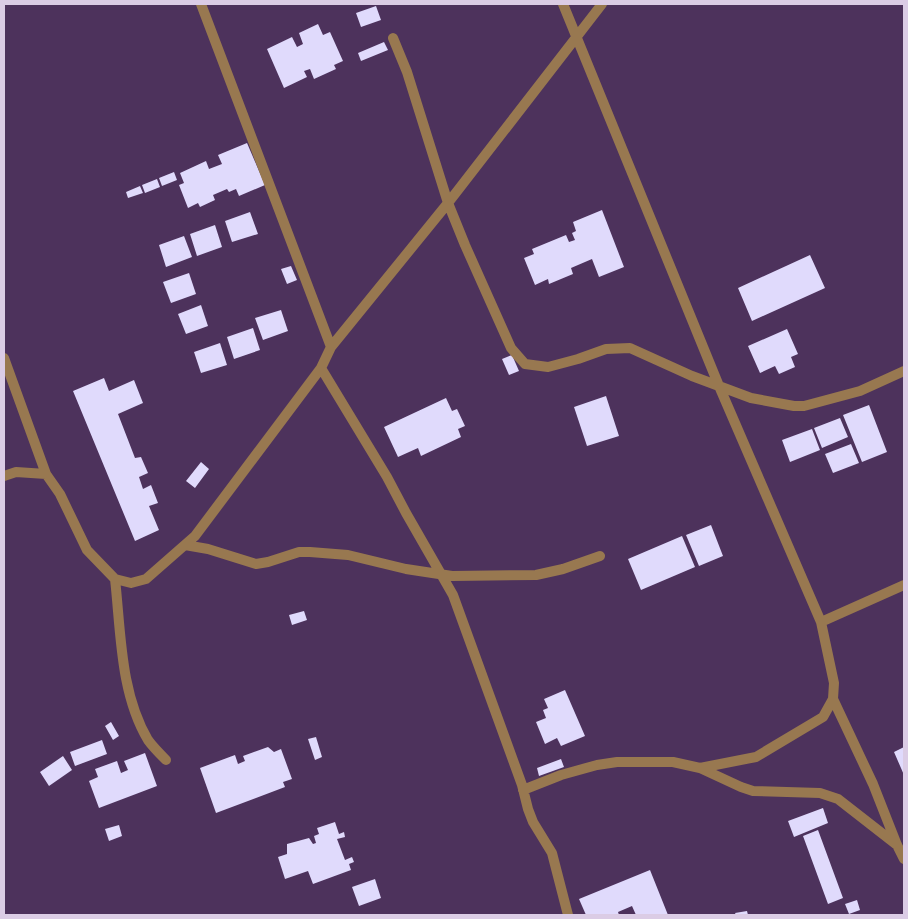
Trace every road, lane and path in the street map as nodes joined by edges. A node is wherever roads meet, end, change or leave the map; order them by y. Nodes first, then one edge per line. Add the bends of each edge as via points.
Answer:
1 (201, 4) edge
2 (563, 4) edge
3 (602, 4) edge
4 (576, 36) junction
5 (393, 38) dead end
6 (448, 203) junction
7 (331, 347) junction
8 (4, 358) edge
9 (321, 368) junction
10 (904, 371) edge
11 (718, 386) junction
12 (46, 474) junction
13 (4, 476) edge
14 (184, 545) junction
15 (600, 556) dead end
16 (440, 575) junction
17 (115, 579) junction
18 (904, 585) edge
19 (821, 622) junction
20 (833, 699) junction
21 (166, 760) dead end
22 (700, 768) junction
23 (524, 790) junction
24 (897, 845) junction
25 (904, 859) edge
26 (568, 915) edge

1 - 7 street
2 - 4 street
3 - 4 street
4 - 6 street
4 - 11 street
5 - 6 street via 407,72
6 - 7 street
6 - 11 street via 511,348 524,364 548,367 606,349 630,348
7 - 9 street
8 - 12 street
9 - 14 street via 195,536
9 - 16 street via 387,477
10 - 11 street via 860,390 804,406 751,398
11 - 19 street
12 - 13 street via 16,472
12 - 17 street via 60,494 87,550
14 - 16 street via 256,564 310,552 348,555
14 - 17 street via 146,579 131,583
15 - 16 street via 536,575
16 - 23 street via 453,596
17 - 21 street via 132,704 149,741
18 - 19 street
19 - 20 street via 834,683
20 - 22 street via 823,717 756,757
20 - 24 street via 873,784
22 - 23 street via 657,761 597,765
22 - 24 street via 753,791 820,793 838,799
23 - 26 street via 533,822 552,853
24 - 25 street

